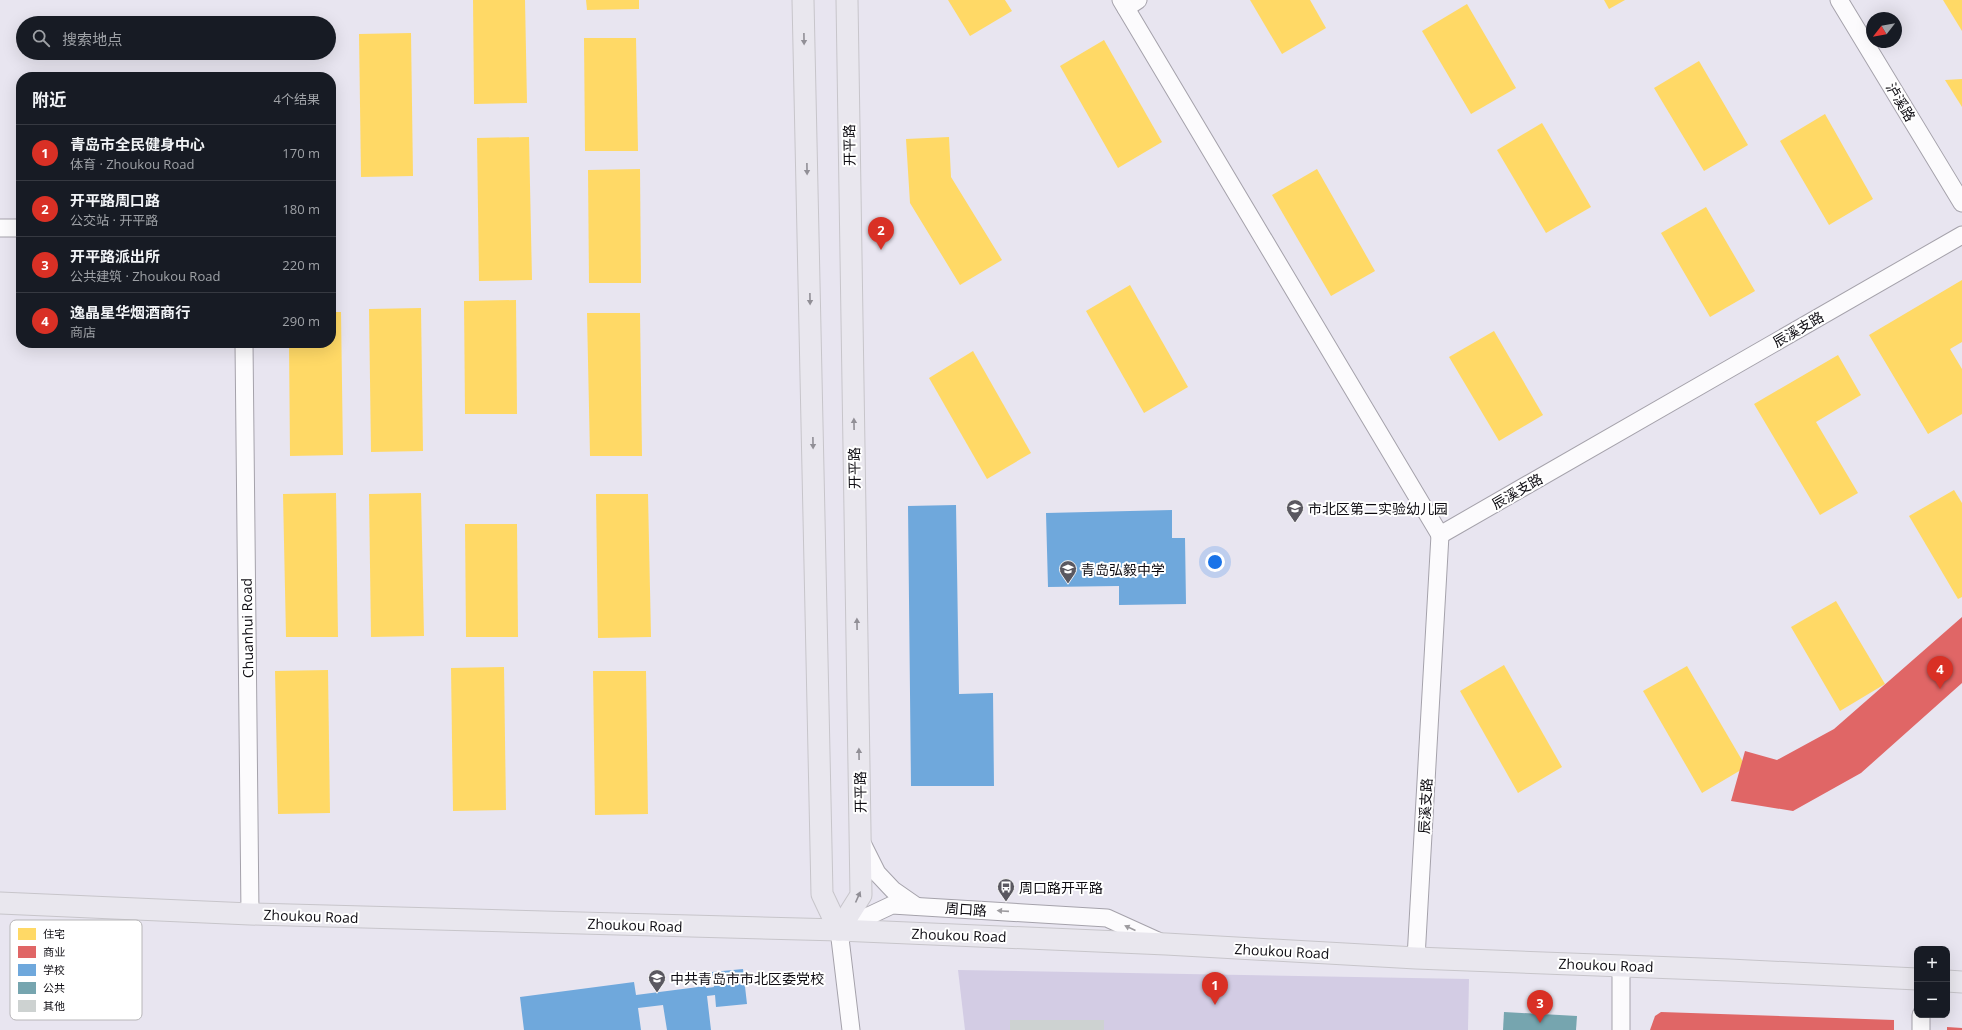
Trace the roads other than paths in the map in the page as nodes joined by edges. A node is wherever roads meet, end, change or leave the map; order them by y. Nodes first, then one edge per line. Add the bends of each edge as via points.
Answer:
1 (804, 0) edge
2 (847, 0) edge
3 (1839, 0) edge
4 (1128, 3) edge
5 (1962, 203) edge
6 (0, 228) edge
7 (16, 228) edge
8 (1962, 235) edge
9 (244, 348) edge
10 (1440, 535) junction
11 (860, 840) junction
12 (0, 903) edge
13 (917, 906) junction
14 (250, 914) junction
15 (838, 930) junction
16 (1166, 944) junction
17 (1416, 958) junction
18 (1621, 966) junction
19 (1914, 979) edge
20 (1950, 981) edge
21 (1962, 982) edge
22 (1921, 1018) edge
23 (851, 1030) edge
24 (1621, 1030) edge
25 (1921, 1030) edge

1 -> 15 main road via 822,894
11 -> 2 main road, 开平路
3 - 5 street, 泸溪路
4 - 10 street
6 - 7 street
8 - 10 street, 辰溪支路
9 - 14 street, Chuanhui Road
10 - 17 street, 辰溪支路
11 - 13 street via 878,873 893,890
15 -> 11 main road, 开平路 via 861,895
12 - 14 main road, Zhoukou Road
13 - 15 street, 周口路 via 892,904
16 -> 13 street, 周口路 via 1107,918
14 - 15 main road, Zhoukou Road
15 - 16 main road, Zhoukou Road
15 - 23 street
16 - 17 main road, Zhoukou Road
17 - 18 main road, Zhoukou Road
18 - 19 main road, Zhoukou Road
18 - 24 street
20 - 21 main road
22 - 25 street

